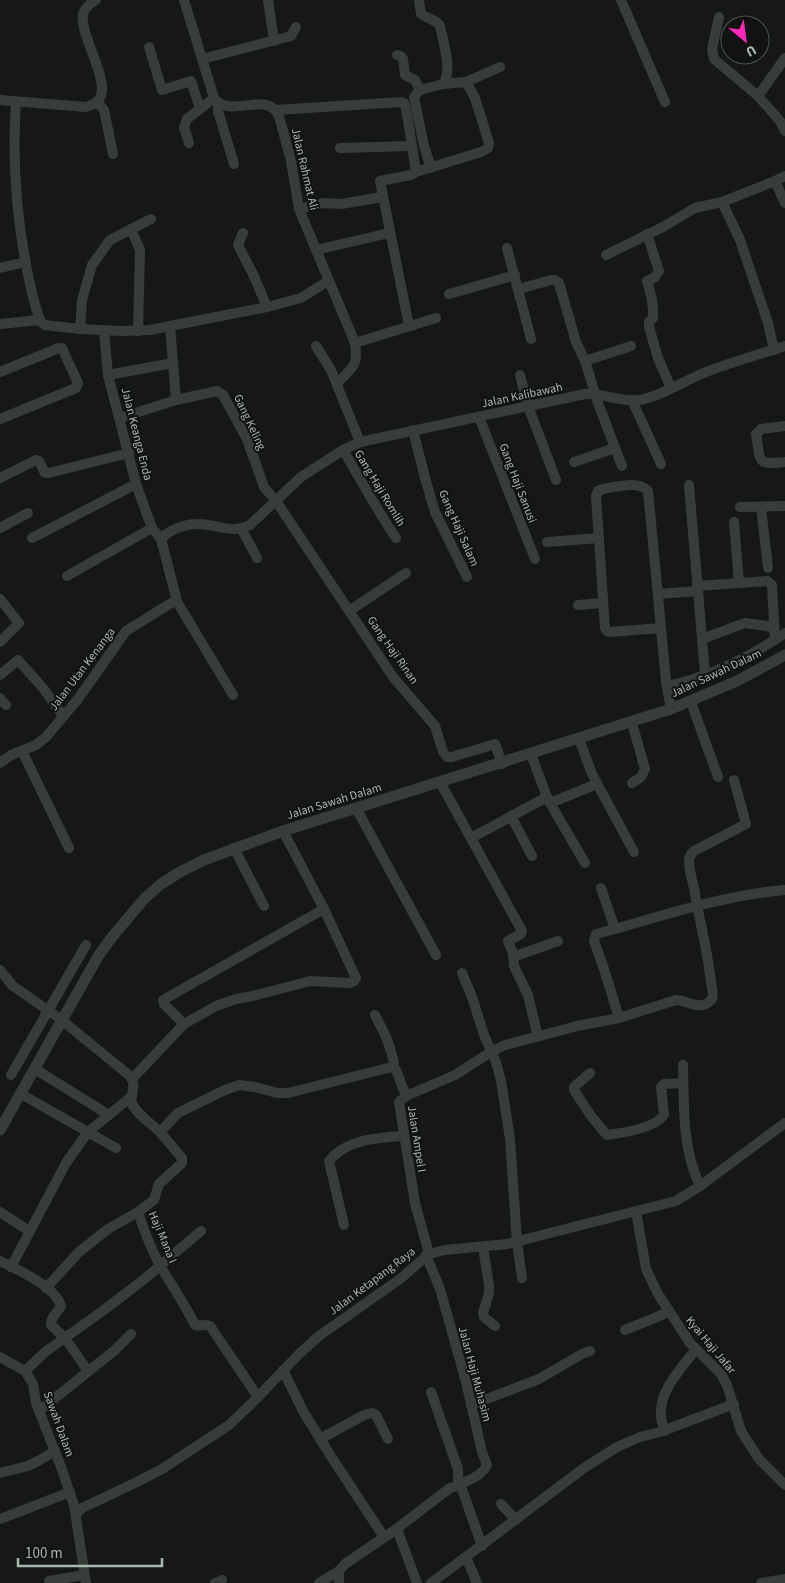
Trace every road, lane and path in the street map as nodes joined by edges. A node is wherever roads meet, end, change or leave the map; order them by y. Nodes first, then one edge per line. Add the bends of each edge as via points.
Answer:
1 (184, 0) edge
2 (268, 0) edge
3 (419, 0) edge
4 (621, 0) edge
5 (90, 2) edge
6 (719, 17) dead end
7 (296, 27) dead end
8 (274, 41) junction
9 (149, 47) dead end
10 (396, 55) dead end
11 (785, 58) edge
12 (202, 59) junction
13 (500, 67) dead end
14 (466, 82) junction
15 (443, 84) junction
16 (420, 90) junction
17 (758, 96) junction
18 (0, 100) edge
19 (216, 100) junction
20 (16, 102) junction
21 (97, 102) junction
22 (665, 102) dead end
23 (200, 109) junction
24 (276, 110) junction
25 (785, 131) edge
26 (189, 143) dead end
27 (412, 146) junction
28 (340, 148) dead end
29 (113, 154) dead end
30 (234, 164) dead end
31 (431, 168) junction
32 (416, 172) junction
33 (785, 176) edge
34 (775, 181) junction
35 (382, 197) junction
36 (722, 202) junction
37 (785, 203) edge
38 (299, 209) junction
39 (151, 219) dead end
40 (131, 229) junction
41 (243, 233) dead end
42 (389, 233) junction
43 (648, 234) junction
44 (508, 248) dead end
45 (316, 250) junction
46 (606, 256) dead end
47 (26, 262) junction
48 (0, 268) edge
49 (515, 276) junction
50 (328, 281) junction
51 (519, 289) junction
52 (449, 294) dead end
53 (266, 306) junction
54 (436, 318) dead end
55 (40, 320) junction
56 (0, 324) edge
57 (170, 326) junction
58 (410, 326) junction
59 (80, 329) junction
60 (104, 331) junction
61 (138, 331) junction
62 (531, 339) dead end
63 (355, 343) junction
64 (316, 346) dead end
65 (631, 346) dead end
66 (785, 346) edge
67 (774, 350) junction
68 (585, 361) junction
69 (174, 363) junction
70 (0, 372) edge
71 (108, 375) junction
72 (520, 375) dead end
73 (337, 384) junction
74 (671, 388) junction
75 (595, 394) junction
76 (176, 400) junction
77 (632, 400) junction
78 (528, 406) junction
79 (480, 417) junction
80 (120, 418) junction
81 (0, 419) edge
82 (785, 426) edge
83 (413, 430) junction
84 (360, 442) junction
85 (615, 448) junction
86 (343, 450) junction
87 (129, 453) junction
88 (574, 462) dead end
89 (785, 462) edge
90 (661, 464) dead end
91 (622, 466) dead end
92 (0, 478) edge
93 (556, 480) dead end
94 (136, 484) junction
95 (689, 485) dead end
96 (276, 501) junction
97 (785, 506) edge
98 (740, 507) dead end
99 (762, 507) junction
100 (28, 513) dead end
101 (734, 522) dead end
102 (0, 528) edge
103 (152, 528) junction
104 (242, 530) junction
105 (32, 538) dead end
106 (396, 538) dead end
107 (599, 538) junction
108 (161, 540) junction
109 (547, 542) dead end
110 (257, 558) dead end
111 (535, 558) dead end
112 (768, 568) dead end
113 (406, 573) dead end
114 (67, 576) dead end
115 (467, 577) dead end
116 (739, 583) junction
117 (698, 588) junction
118 (658, 594) junction
119 (0, 599) edge
120 (176, 600) junction
121 (603, 603) junction
122 (578, 605) dead end
123 (349, 611) junction
124 (774, 627) junction
125 (660, 628) junction
126 (785, 633) edge
127 (702, 639) junction
128 (775, 640) junction
129 (0, 642) edge
130 (785, 655) edge
131 (705, 674) junction
132 (0, 675) edge
133 (668, 690) junction
134 (233, 694) dead end
135 (691, 702) junction
136 (671, 707) junction
137 (63, 716) junction
138 (632, 723) junction
139 (579, 739) junction
140 (22, 752) junction
141 (531, 754) junction
142 (501, 762) junction
143 (0, 763) edge
144 (718, 777) dead end
145 (734, 780) dead end
146 (440, 782) junction
147 (632, 783) dead end
148 (597, 784) junction
149 (548, 800) junction
150 (356, 808) junction
151 (511, 816) junction
152 (283, 832) junction
153 (471, 838) junction
154 (69, 848) dead end
155 (234, 848) junction
156 (634, 852) dead end
157 (532, 856) dead end
158 (585, 863) dead end
159 (601, 888) dead end
160 (785, 890) edge
161 (264, 906) dead end
162 (697, 906) junction
163 (324, 909) junction
164 (615, 928) junction
165 (558, 941) dead end
166 (86, 945) dead end
167 (436, 956) dead end
168 (513, 957) junction
169 (0, 970) edge
170 (462, 973) dead end
171 (375, 1015) dead end
172 (55, 1016) junction
173 (619, 1018) junction
174 (184, 1024) junction
175 (538, 1037) junction
176 (491, 1052) junction
177 (683, 1065) dead end
178 (392, 1067) junction
179 (35, 1069) junction
180 (590, 1073) dead end
181 (11, 1075) dead end
182 (132, 1080) junction
183 (683, 1083) junction
184 (21, 1094) junction
185 (132, 1096) junction
186 (406, 1096) junction
187 (110, 1115) junction
188 (3, 1117) edge
189 (785, 1123) edge
190 (0, 1130) edge
191 (88, 1132) junction
192 (160, 1132) junction
193 (404, 1136) junction
194 (116, 1148) dead end
195 (700, 1186) junction
196 (636, 1211) junction
197 (0, 1212) edge
198 (138, 1212) junction
199 (344, 1225) dead end
200 (29, 1231) junction
201 (201, 1231) dead end
202 (517, 1242) junction
203 (482, 1247) junction
204 (428, 1255) junction
205 (0, 1261) edge
206 (160, 1266) junction
207 (11, 1267) junction
208 (522, 1278) dead end
209 (46, 1288) junction
210 (669, 1312) junction
211 (495, 1326) dead end
212 (625, 1330) dead end
213 (131, 1334) dead end
214 (65, 1338) junction
215 (696, 1349) junction
216 (590, 1351) dead end
217 (0, 1358) edge
218 (283, 1370) junction
219 (88, 1371) junction
220 (25, 1372) junction
221 (431, 1392) dead end
222 (258, 1397) junction
223 (471, 1404) junction
224 (734, 1404) junction
225 (40, 1410) junction
226 (665, 1431) junction
227 (388, 1438) dead end
228 (320, 1439) junction
229 (55, 1451) junction
230 (0, 1473) edge
231 (785, 1485) edge
232 (458, 1486) junction
233 (70, 1492) junction
234 (501, 1504) dead end
235 (76, 1514) junction
236 (0, 1519) edge
237 (516, 1520) junction
238 (398, 1529) junction
239 (384, 1537) junction
240 (482, 1546) junction
241 (466, 1557) junction
242 (339, 1571) junction
243 (785, 1578) edge
244 (85, 1579) edge
245 (49, 1581) dead end
246 (319, 1583) edge
247 (339, 1583) edge
248 (417, 1583) edge
249 (432, 1583) edge
250 (477, 1583) edge
251 (761, 1583) edge

1 - 12 street
2 - 8 street
3 - 15 street via 421,14 440,26 448,68
4 - 22 street
5 - 21 street via 83,13 93,59 101,76 102,94
6 - 17 street via 712,49 714,59
7 - 8 street via 291,36
8 - 12 street
9 - 23 street via 162,90 191,81
10 - 16 street via 403,59 405,75 415,80
11 - 17 street
12 - 19 street
13 - 14 street
14 - 15 street
14 - 31 street via 475,98 488,148
15 - 16 street
16 - 31 street via 414,100
17 - 25 street via 780,120
18 - 20 street
19 - 23 street
19 - 24 street via 227,107 266,105
19 - 30 street
20 - 21 street via 86,107
20 - 47 street via 14,164 19,226
21 - 29 street via 104,110
23 - 26 street via 184,126
24 - 27 street via 401,102 406,108
24 - 38 street, Jalan Rahmat Ali via 289,152
27 - 28 street
27 - 32 street
31 - 32 street
32 - 35 street via 381,180
33 - 34 street
34 - 36 street
34 - 37 street
35 - 38 street via 341,204 323,203
35 - 42 street
36 - 43 street via 695,208
36 - 67 street via 740,240
38 - 45 street, Jalan Rahmat Ali
39 - 40 street
40 - 59 street via 110,240 92,264 82,300
40 - 61 street via 140,250
41 - 53 street via 238,245
42 - 45 street
42 - 58 street
43 - 46 street
43 - 74 street via 659,271 647,281 654,313 650,331
44 - 49 street
45 - 50 street, Jalan Rahmat Ali
47 - 48 street
47 - 55 street
49 - 51 street
49 - 52 street
50 - 53 street via 301,298
50 - 63 street, Jalan Rahmat Ali
51 - 62 street
51 - 68 street via 551,280 559,283 576,342
53 - 57 street
54 - 58 street
55 - 56 street
55 - 59 street via 45,325
57 - 61 street
57 - 69 street
58 - 63 street
59 - 60 street
60 - 61 street
60 - 71 street, Jalan Keanga Enda
63 - 73 street, Jalan Rahmat Ali via 352,369
64 - 73 street
65 - 68 street
66 - 67 street, Jalan Kalibawah
67 - 74 street, Jalan Kalibawah
68 - 75 street
69 - 71 street
69 - 76 street
70 - 81 street via 62,348 78,383 76,388
71 - 80 street, Jalan Keanga Enda
72 - 78 street
73 - 84 street
74 - 77 street, Jalan Kalibawah via 649,398
75 - 77 street, Jalan Kalibawah
75 - 78 street, Jalan Kalibawah
75 - 85 street
76 - 80 street, Gang Keling
76 - 96 street, Gang Keling via 217,391 223,395 247,439 264,488
77 - 90 street
78 - 79 street, Jalan Kalibawah
78 - 93 street
79 - 83 street, Jalan Kalibawah
79 - 111 street, Gang Haji Sanusi
80 - 87 street, Jalan Keanga Enda
82 - 89 street via 761,429 756,434 762,462
83 - 84 street, Jalan Kalibawah
83 - 115 street, Gang Haji Salam via 435,512
84 - 86 street, Jalan Kalibawah
85 - 88 street
85 - 91 street
86 - 96 street, Jalan Kalibawah via 301,478
86 - 106 street, Gang Haji Romlih
87 - 92 street via 45,473 36,460
87 - 94 street, Jalan Keanga Enda
94 - 103 street, Jalan Keanga Enda
94 - 105 street
95 - 117 street
96 - 104 street
96 - 123 street, Gang Haji Rinan
97 - 99 street
98 - 99 street
99 - 112 street
100 - 102 street
101 - 116 street
103 - 108 street, Jalan Keanga Enda
103 - 114 street
104 - 108 street via 191,525 176,528
104 - 110 street
107 - 109 street
107 - 118 street via 598,491 644,486 648,491
107 - 121 street
108 - 120 street
113 - 123 street
116 - 117 street
116 - 124 street via 770,582
117 - 118 street
117 - 127 street
118 - 125 street
119 - 129 street via 19,623
120 - 134 street
120 - 137 street, Jalan Utan Kenanga via 126,631
121 - 122 street
121 - 125 street via 607,631
123 - 142 street, Gang Haji Rinan via 393,677 434,726 448,757 495,744
124 - 127 street via 745,623
124 - 128 street
125 - 133 street
126 - 128 street
127 - 131 street
128 - 131 street
130 - 135 street, Jalan Sawah Dalam
131 - 133 street
132 - 137 street via 18,660
133 - 136 street
135 - 136 street, Jalan Sawah Dalam
135 - 144 street
136 - 138 street, Jalan Sawah Dalam
137 - 140 street, Jalan Utan Kenanga via 46,737
138 - 139 street, Jalan Sawah Dalam
138 - 147 street via 645,769 641,777
139 - 141 street, Jalan Sawah Dalam
139 - 148 street
140 - 143 street, Jalan Utan Kenanga
140 - 154 street
141 - 142 street, Jalan Sawah Dalam
141 - 149 street
142 - 146 street, Jalan Sawah Dalam
145 - 162 street via 746,824 692,853 689,861
146 - 150 street, Jalan Sawah Dalam
146 - 153 street
148 - 149 street
148 - 156 street
149 - 151 street
149 - 158 street
150 - 152 street, Jalan Sawah Dalam
150 - 167 street
151 - 153 street
151 - 157 street
152 - 155 street, Jalan Sawah Dalam
152 - 163 street
153 - 168 street via 522,931 508,941
155 - 161 street
155 - 172 street, Jalan Sawah Dalam via 180,872 144,899
159 - 164 street
160 - 162 street
162 - 164 street
162 - 173 street, Jalan Ampel I via 706,943 712,1000 696,1005 676,1000
163 - 174 street via 163,1000
163 - 174 street via 356,978 354,981 310,981 236,999
164 - 173 street via 598,933 594,938
165 - 168 street
166 - 172 street
168 - 175 street
169 - 172 street via 7,981
170 - 176 street
171 - 178 street via 387,1037 394,1063
172 - 179 street, Jalan Sawah Dalam
172 - 181 street
172 - 182 street
173 - 175 street, Jalan Ampel I
174 - 182 street
175 - 176 street, Jalan Ampel I
176 - 186 street, Jalan Ampel I via 455,1074
176 - 202 street via 501,1081 510,1139
177 - 183 street
178 - 186 street
178 - 192 street via 288,1093 240,1085 178,1113
179 - 184 street, Jalan Sawah Dalam
179 - 187 street
180 - 183 street via 574,1090 607,1135 660,1121 664,1115 661,1086
182 - 185 street via 135,1084
183 - 195 street via 684,1126 693,1172
184 - 188 street, Jalan Sawah Dalam
184 - 191 street
185 - 187 street
185 - 192 street via 136,1110
186 - 193 street, Jalan Ampel I via 398,1105
187 - 191 street
188 - 190 street, Jalan Sawah Dalam
189 - 195 street, Jalan Ketapang Raya
191 - 194 street
191 - 200 street via 66,1163
192 - 198 street, Haji Mana I via 182,1158 182,1163 159,1184 154,1200
193 - 199 street via 352,1144 329,1161
193 - 204 street, Jalan Ampel I
195 - 196 street, Jalan Ketapang Raya via 676,1201
196 - 202 street, Jalan Ketapang Raya
196 - 210 street, Kyai Haji Jafar via 646,1269
197 - 200 street
198 - 206 street, Haji Mana I
198 - 209 street via 108,1229 79,1252
200 - 207 street
201 - 206 street
202 - 203 street, Jalan Ketapang Raya
202 - 208 street
203 - 204 street, Jalan Ketapang Raya
203 - 211 street via 489,1285 483,1313
204 - 218 street, Jalan Ketapang Raya via 310,1344
204 - 223 street, Jalan Haji Muhasim
205 - 207 street
206 - 214 street
206 - 222 street, Haji Mana I via 195,1325 210,1326
207 - 209 street
209 - 214 street via 61,1304 51,1325
210 - 212 street
210 - 215 street, Kyai Haji Jafar
213 - 219 street
214 - 219 street
214 - 220 street
215 - 224 street, Kyai Haji Jafar via 721,1374
215 - 226 street via 664,1397 661,1416
216 - 223 street via 538,1379
217 - 220 street
218 - 222 street, Jalan Ketapang Raya
218 - 228 street
219 - 225 street
220 - 225 street, Sawah Dalam via 33,1384
221 - 232 street via 458,1469
222 - 235 street, Jalan Ketapang Raya via 229,1424 199,1445
223 - 232 street, Jalan Haji Muhasim via 487,1465 479,1474
224 - 226 street
224 - 231 street, Kyai Haji Jafar via 741,1431 753,1450
225 - 229 street, Sawah Dalam
226 - 237 street via 640,1437 611,1451
227 - 228 street via 372,1413
228 - 239 street
229 - 230 street via 38,1462
229 - 233 street, Sawah Dalam
232 - 238 street via 450,1488
232 - 240 street via 462,1489
233 - 235 street, Sawah Dalam
233 - 236 street
234 - 237 street
235 - 244 street
237 - 240 street
238 - 239 street
238 - 248 street
239 - 242 street
240 - 241 street
241 - 249 street
241 - 250 street
242 - 246 street
242 - 247 street
243 - 251 street
244 - 245 street

